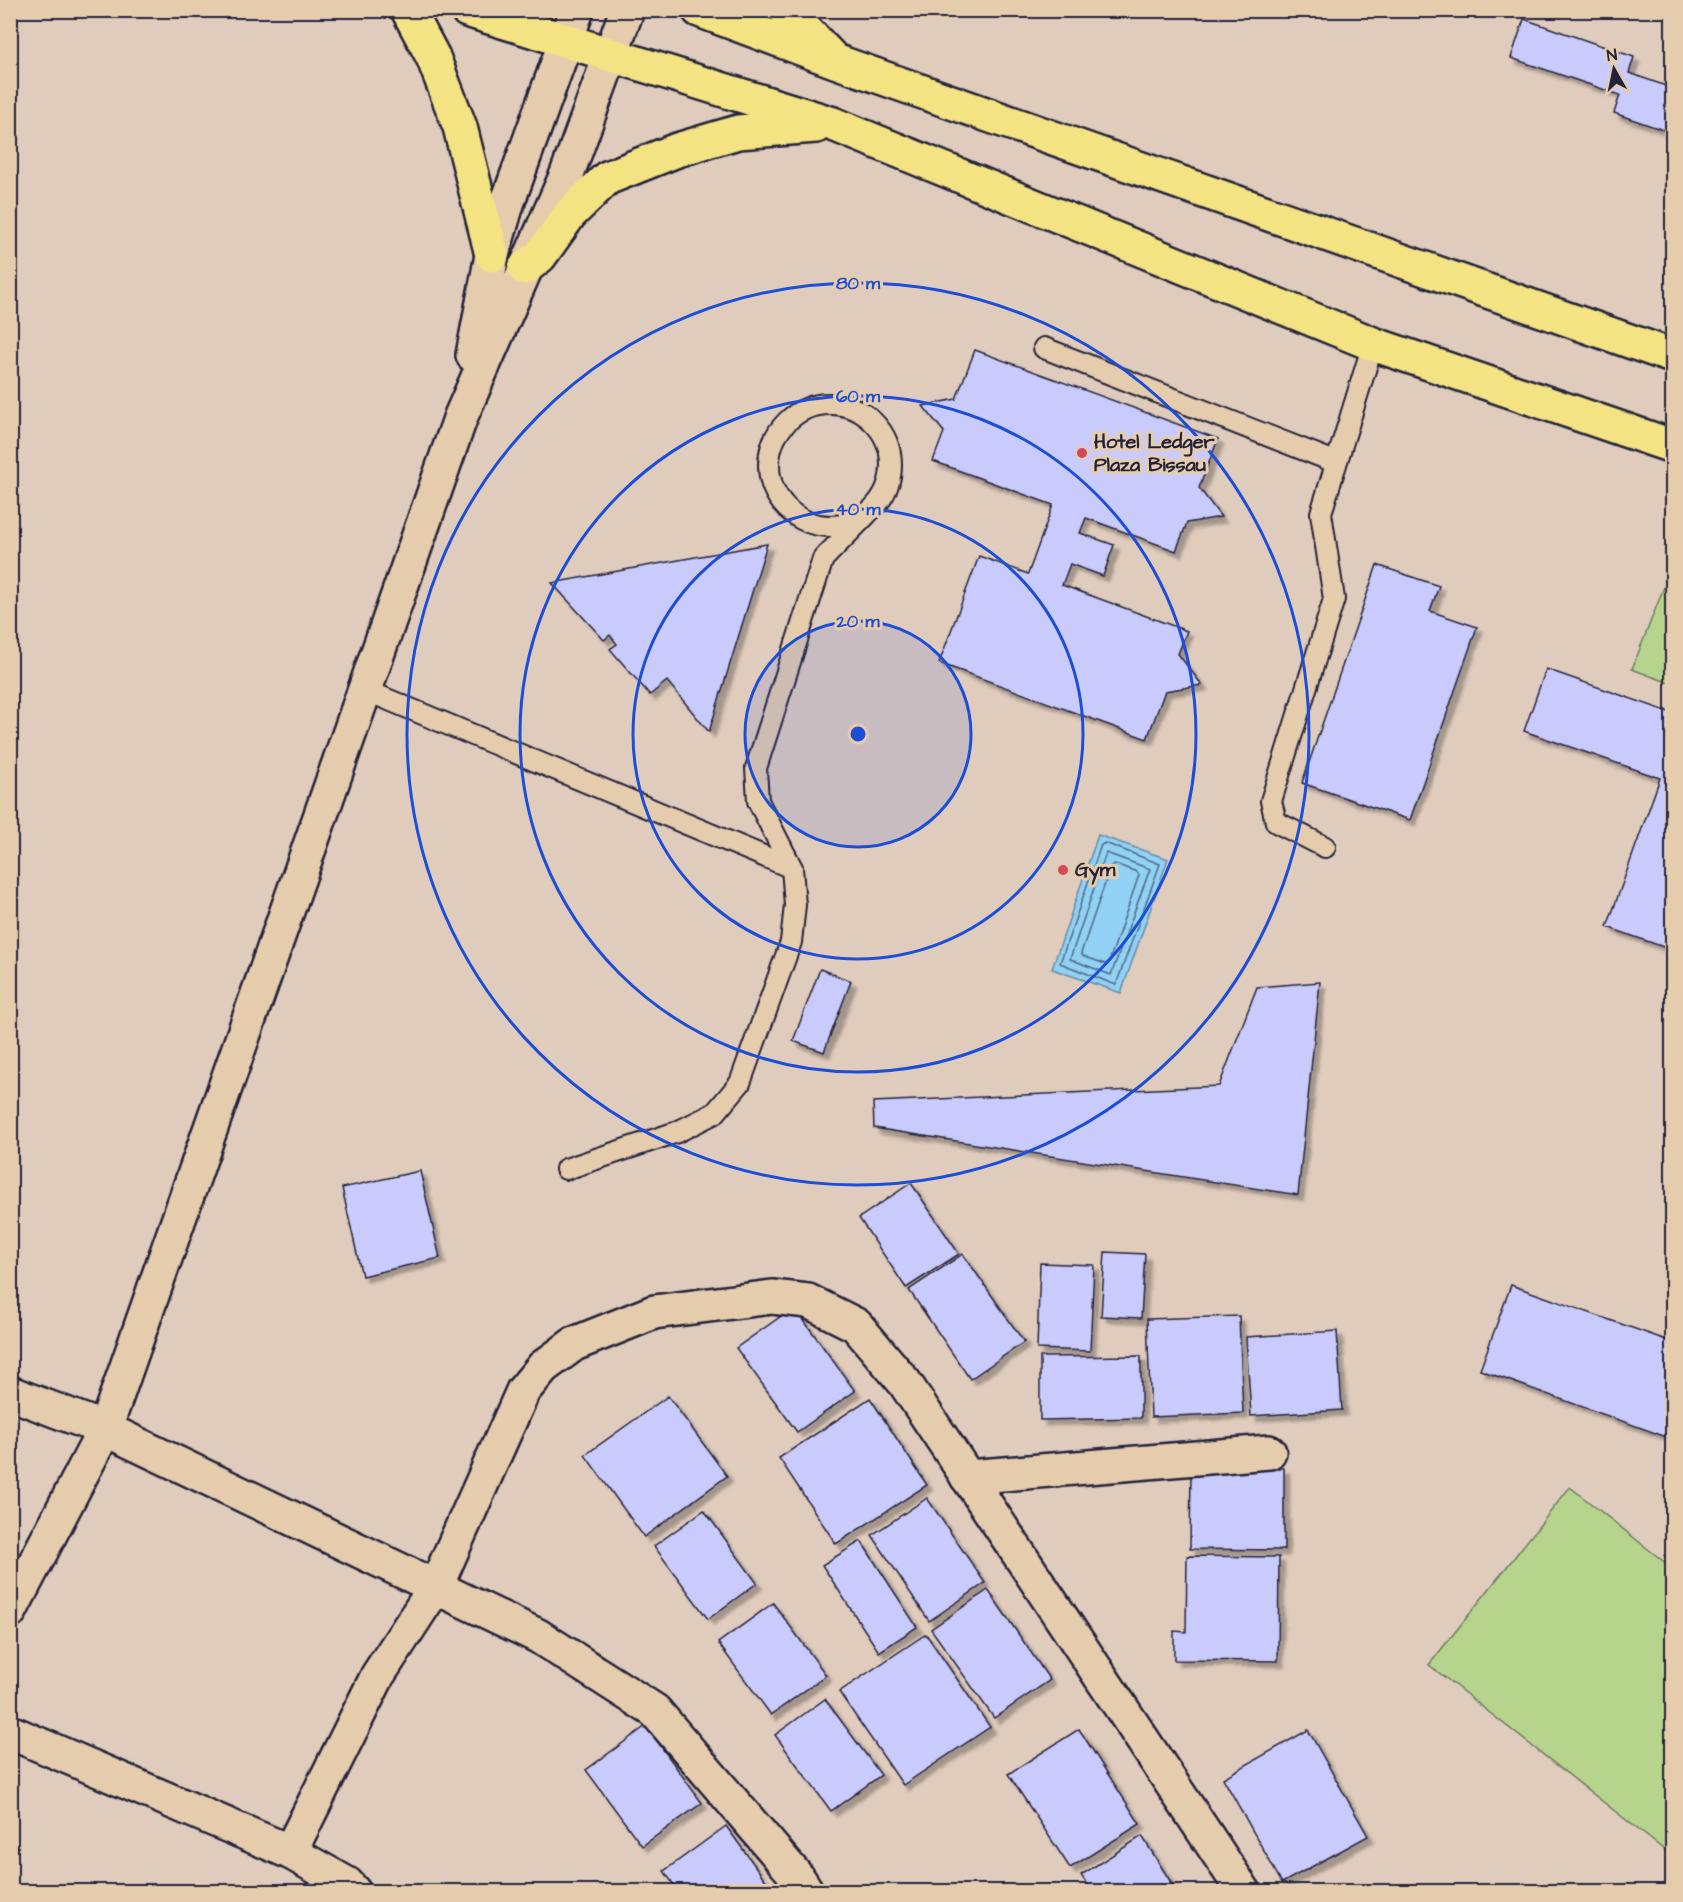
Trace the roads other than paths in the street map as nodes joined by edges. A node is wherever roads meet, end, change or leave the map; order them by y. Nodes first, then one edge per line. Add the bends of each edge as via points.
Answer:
1 (408, 10) edge
2 (467, 10) edge
3 (577, 10) edge
4 (627, 10) edge
5 (699, 10) edge
6 (786, 10) edge
7 (566, 42) junction
8 (611, 56) junction
9 (835, 61) junction
10 (833, 124) junction
11 (492, 255) junction
12 (525, 268) junction
13 (1373, 344) junction
14 (1044, 348) dead end
15 (1672, 356) edge
16 (461, 416) junction
17 (1672, 446) edge
18 (1335, 462) junction
19 (866, 515) junction
20 (365, 690) junction
21 (1324, 847) dead end
22 (792, 868) junction
23 (566, 1169) dead end
24 (10, 1393) edge
25 (105, 1429) junction
26 (1269, 1452) dead end
27 (967, 1477) junction
28 (436, 1586) junction
29 (10, 1611) edge
30 (10, 1732) edge
31 (290, 1852) junction
32 (354, 1892) edge
33 (807, 1892) edge
34 (1244, 1892) edge

1 - 11 main road via 434,57 460,127
2 - 7 main road
3 - 7 street
4 - 8 street
5 - 9 main road
6 - 9 main road
7 - 8 main road
7 - 11 street via 530,135
8 - 10 main road
8 - 12 street via 567,174
9 - 15 main road
10 - 12 main road via 738,132 677,150 607,178 570,214 540,256
10 - 13 main road
11 - 16 street
12 - 16 street
13 - 17 main road
13 - 18 lane
14 - 18 lane
16 - 20 street
18 - 21 lane via 1321,513 1334,599 1271,801 1276,822
19 - 19 lane via 880,500 891,470 885,437 865,415 835,404 804,410 791,417 774,441 769,470 774,490 786,508 810,524 834,526
19 - 22 lane via 823,559 756,768 758,801
20 - 22 lane
20 - 25 street
22 - 23 lane via 795,905 791,942 740,1083 715,1113 677,1132
24 - 25 street
25 - 28 street
25 - 29 street
26 - 27 street
27 - 28 street via 905,1383 856,1325 808,1301 792,1298 674,1307 574,1344 543,1367 523,1391
27 - 34 street
28 - 31 street via 378,1675
28 - 33 street via 538,1636 655,1711
30 - 31 street
31 - 32 street via 347,1884

